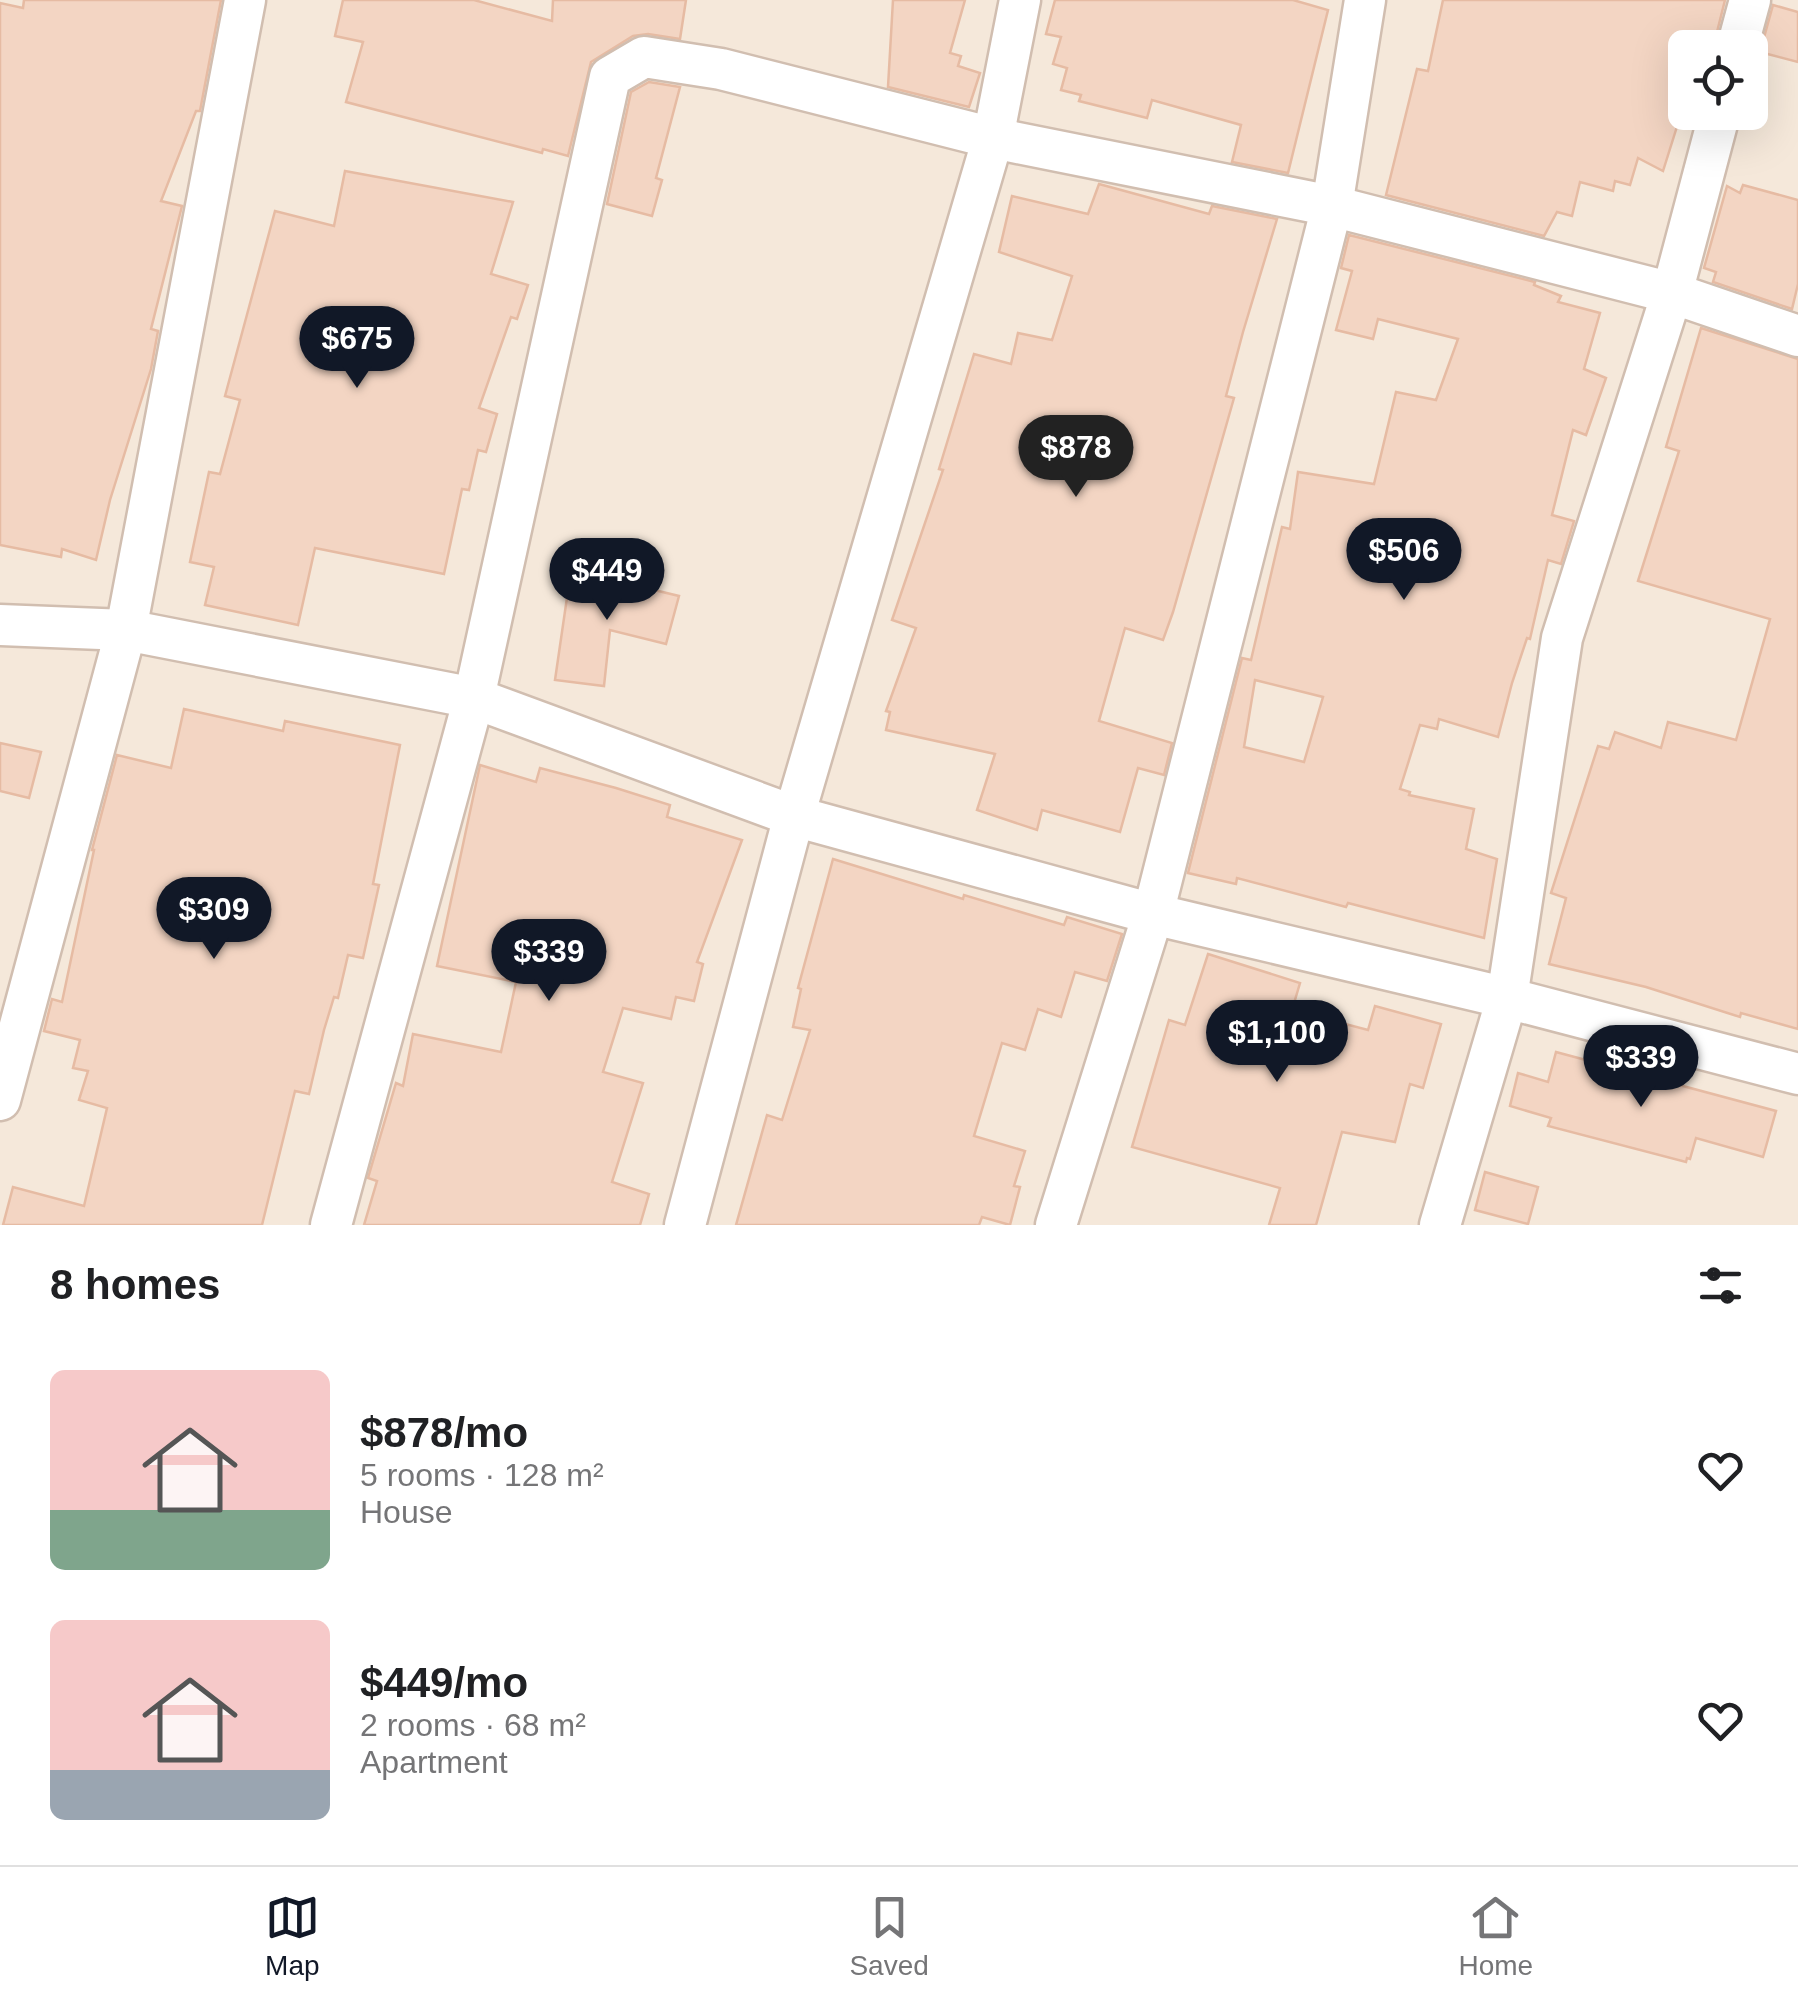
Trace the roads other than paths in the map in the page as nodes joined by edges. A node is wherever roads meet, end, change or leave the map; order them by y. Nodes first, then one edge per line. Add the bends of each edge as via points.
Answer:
1 (246, 0) edge
2 (1020, 0) edge
3 (1365, 0) edge
4 (1750, 0) edge
5 (1742, 30) edge
6 (1715, 130) edge
7 (993, 138) junction
8 (1332, 206) junction
9 (1672, 293) junction
10 (1798, 336) edge
11 (0, 625) edge
12 (126, 630) junction
13 (474, 698) junction
14 (794, 816) junction
15 (1152, 914) junction
16 (1507, 998) junction
17 (1798, 1074) edge
18 (0, 1100) edge
19 (330, 1225) edge
20 (685, 1225) edge
21 (1056, 1225) edge
22 (1440, 1225) edge

1 - 12 street
2 - 7 street
3 - 8 street
4 - 5 street
6 - 9 street
7 - 8 street
7 - 13 street via 721,69 644,57 610,77
7 - 14 street
8 - 9 street
8 - 15 street
9 - 10 street
9 - 16 street via 1562,638
11 - 12 street
12 - 13 street
12 - 18 street
13 - 14 street
13 - 19 street
14 - 15 street
14 - 20 street
15 - 16 street
15 - 21 street
16 - 17 street
16 - 22 street

